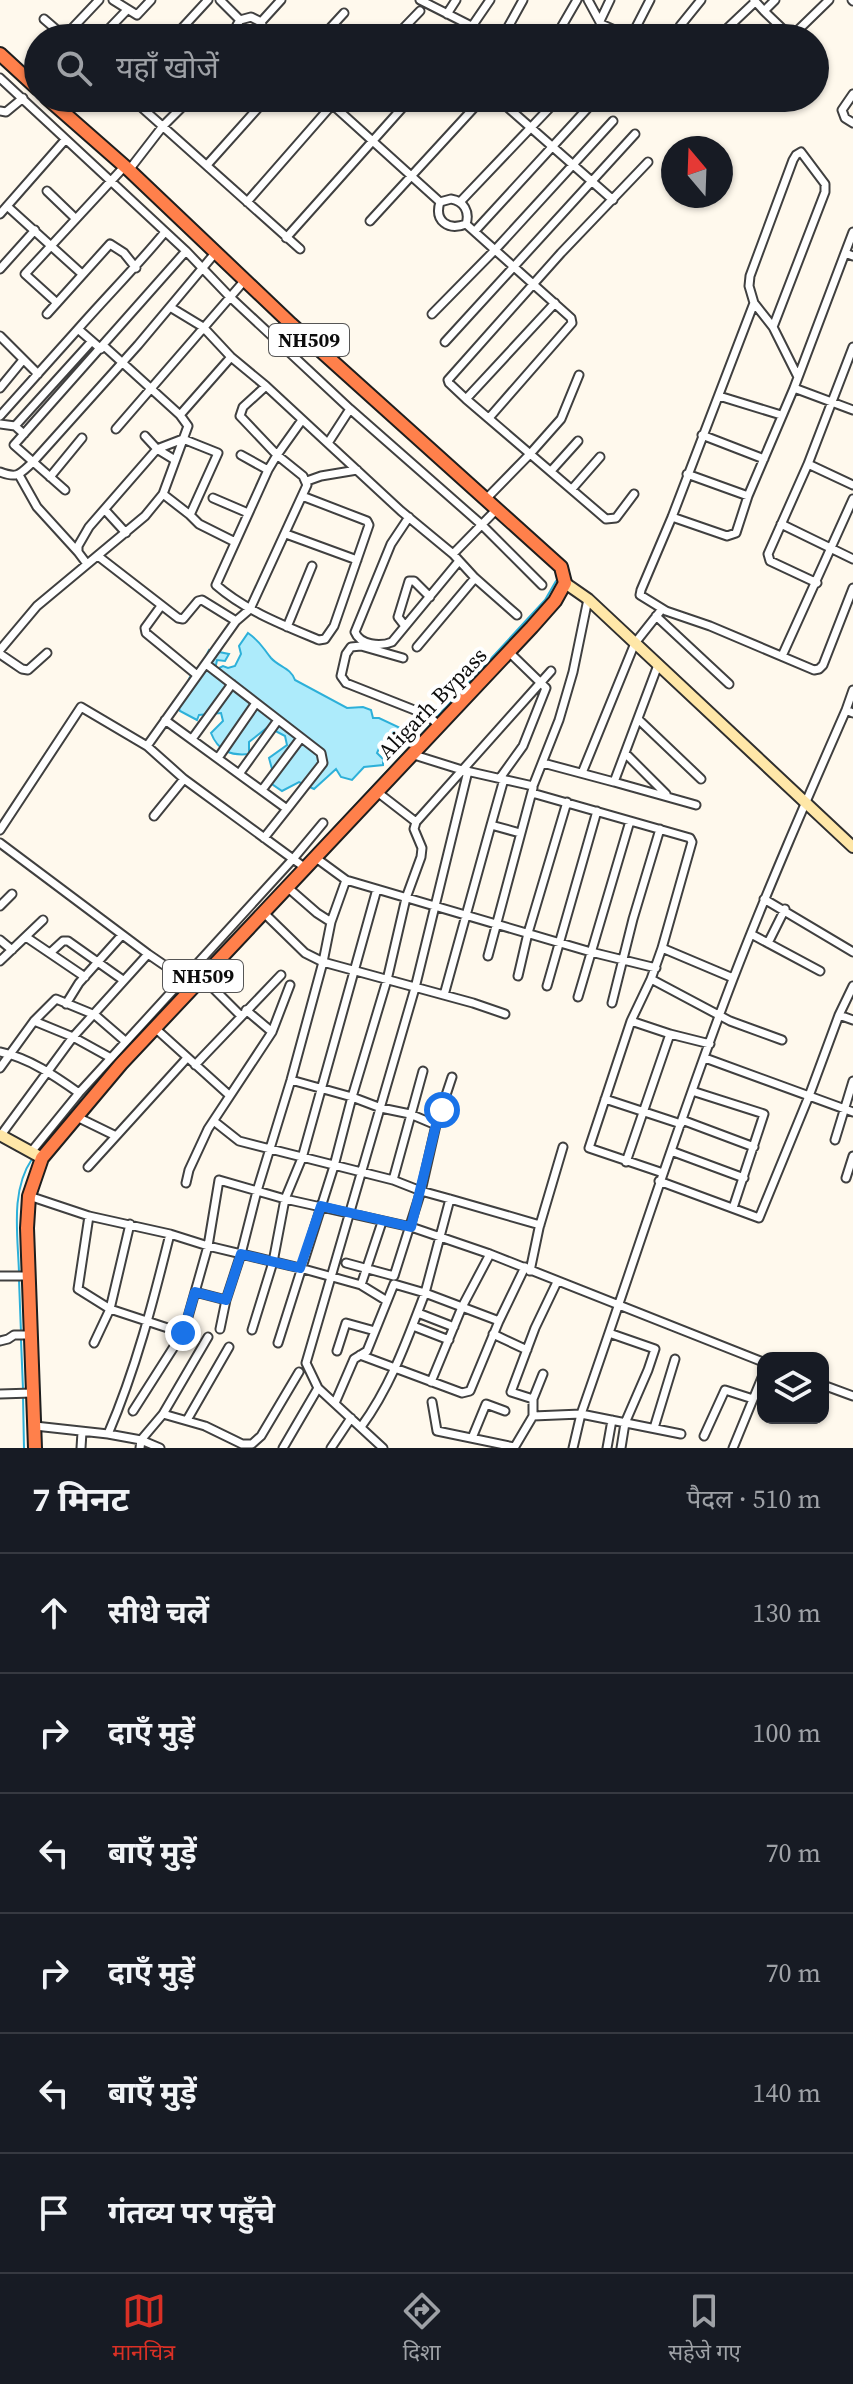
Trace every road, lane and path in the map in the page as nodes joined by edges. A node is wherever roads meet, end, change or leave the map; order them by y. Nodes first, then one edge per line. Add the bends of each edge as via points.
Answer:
1 (99, 0) edge
2 (113, 0) edge
3 (151, 0) edge
4 (208, 0) edge
5 (220, 0) edge
6 (281, 0) edge
7 (420, 0) edge
8 (456, 0) edge
9 (490, 0) edge
10 (523, 0) edge
11 (577, 0) edge
12 (588, 0) edge
13 (610, 0) edge
14 (650, 0) edge
15 (701, 0) edge
16 (775, 0) edge
17 (829, 0) edge
18 (754, 1) edge
19 (127, 10) junction
20 (420, 11) dead end
21 (764, 11) junction
22 (344, 13) dead end
23 (447, 14) junction
24 (44, 19) dead end
25 (240, 20) junction
26 (600, 21) junction
27 (261, 22) joint
28 (50, 24) edge
29 (77, 24) edge
30 (114, 24) edge
31 (186, 24) edge
32 (239, 24) edge
33 (334, 24) edge
34 (407, 24) edge
35 (467, 24) edge
36 (475, 24) edge
37 (510, 24) edge
38 (563, 24) edge
39 (601, 24) edge
40 (639, 24) edge
41 (682, 24) edge
42 (731, 24) edge
43 (778, 24) edge
44 (804, 24) edge
45 (0, 54) edge
46 (24, 76) edge
47 (0, 78) edge
48 (853, 94) edge
49 (23, 98) joint
50 (0, 111) edge
51 (37, 112) edge
52 (62, 112) edge
53 (147, 112) edge
54 (177, 112) edge
55 (254, 112) edge
56 (325, 112) edge
57 (345, 112) edge
58 (398, 112) edge
59 (470, 112) edge
60 (513, 112) edge
61 (546, 112) edge
62 (584, 112) edge
63 (613, 121) dead end
64 (853, 123) edge
65 (163, 126) junction
66 (531, 128) junction
67 (635, 134) dead end
68 (65, 140) junction
69 (372, 141) junction
70 (551, 146) junction
71 (648, 162) dead end
72 (571, 164) junction
73 (207, 165) junction
74 (125, 169) junction
75 (411, 175) junction
76 (112, 180) junction
77 (591, 181) junction
78 (47, 191) dead end
79 (613, 200) junction
80 (247, 202) junction
81 (440, 202) junction
82 (460, 202) junction
83 (7, 206) junction
84 (0, 214) edge
85 (75, 218) junction
86 (370, 221) dead end
87 (466, 224) junction
88 (35, 230) junction
89 (475, 231) junction
90 (165, 232) junction
91 (853, 232) edge
92 (286, 238) junction
93 (51, 245) junction
94 (300, 249) dead end
95 (186, 251) junction
96 (494, 251) junction
97 (849, 254) edge
98 (214, 255) junction
99 (203, 267) junction
100 (513, 267) junction
101 (136, 268) junction
102 (0, 269) edge
103 (82, 274) junction
104 (244, 282) junction
105 (533, 285) junction
106 (231, 295) junction
107 (57, 303) junction
108 (555, 303) junction
109 (754, 303) junction
110 (170, 307) junction
111 (47, 314) dead end
112 (432, 314) dead end
113 (203, 327) junction
114 (773, 327) junction
115 (78, 329) junction
116 (0, 336) edge
117 (92, 341) junction
118 (445, 342) dead end
119 (853, 347) edge
120 (102, 348) junction
121 (231, 357) junction
122 (23, 360) junction
123 (122, 363) junction
124 (38, 374) junction
125 (579, 375) dead end
126 (798, 377) junction
127 (266, 386) junction
128 (0, 388) edge
129 (150, 388) junction
130 (794, 388) junction
131 (719, 396) junction
132 (466, 399) junction
133 (832, 403) junction
134 (350, 409) junction
135 (853, 410) edge
136 (180, 415) junction
137 (781, 415) junction
138 (0, 416) edge
139 (489, 418) junction
140 (302, 420) junction
141 (0, 424) edge
142 (15, 426) junction
143 (116, 429) dead end
144 (24, 434) junction
145 (702, 435) junction
146 (145, 436) dead end
147 (82, 438) dead end
148 (183, 439) junction
149 (578, 441) dead end
150 (328, 443) junction
151 (157, 449) junction
152 (530, 454) junction
153 (241, 455) dead end
154 (277, 455) junction
155 (600, 457) dead end
156 (764, 459) junction
157 (175, 460) junction
158 (33, 462) junction
159 (808, 464) junction
160 (268, 470) junction
161 (357, 470) junction
162 (551, 471) junction
163 (0, 472) edge
164 (687, 474) junction
165 (19, 475) junction
166 (50, 477) junction
167 (307, 481) junction
168 (853, 485) edge
169 (572, 489) junction
170 (65, 490) dead end
171 (163, 494) junction
172 (634, 494) dead end
173 (302, 496) junction
174 (748, 496) junction
175 (213, 498) dead end
176 (853, 499) edge
177 (485, 500) junction
178 (105, 510) junction
179 (248, 513) junction
180 (190, 515) junction
181 (409, 517) junction
182 (490, 517) junction
183 (672, 517) junction
184 (781, 524) junction
185 (126, 533) junction
186 (286, 534) junction
187 (235, 542) junction
188 (830, 549) junction
189 (78, 552) junction
190 (453, 554) junction
191 (98, 556) junction
192 (853, 559) edge
193 (357, 560) junction
194 (459, 561) junction
195 (87, 564) junction
196 (312, 566) dead end
197 (475, 578) junction
198 (565, 583) junction
199 (817, 583) junction
200 (542, 585) dead end
201 (853, 588) edge
202 (430, 597) junction
203 (588, 599) junction
204 (161, 606) junction
205 (250, 609) junction
206 (662, 609) junction
207 (517, 615) dead end
208 (656, 616) junction
209 (236, 621) junction
210 (405, 626) junction
211 (287, 627) junction
212 (635, 643) junction
213 (417, 647) dead end
214 (0, 652) edge
215 (509, 652) junction
216 (47, 653) dead end
217 (782, 656) junction
218 (403, 658) dead end
219 (206, 664) junction
220 (658, 665) junction
221 (551, 671) dead end
222 (197, 675) junction
223 (541, 681) junction
224 (232, 684) junction
225 (729, 684) dead end
226 (853, 690) edge
227 (256, 703) junction
228 (850, 712) edge
229 (638, 719) junction
230 (165, 720) junction
231 (278, 720) junction
232 (436, 722) junction
233 (301, 738) junction
234 (192, 739) junction
235 (147, 746) junction
236 (411, 753) junction
237 (625, 753) junction
238 (218, 758) junction
239 (543, 763) junction
240 (465, 770) junction
241 (582, 773) junction
242 (239, 774) junction
243 (502, 778) junction
244 (184, 779) junction
245 (701, 779) dead end
246 (614, 782) junction
247 (533, 789) junction
248 (262, 790) junction
249 (376, 791) junction
250 (667, 795) junction
251 (567, 802) junction
252 (806, 802) junction
253 (696, 805) dead end
254 (287, 809) junction
255 (597, 811) junction
256 (154, 816) dead end
257 (630, 821) junction
258 (416, 822) junction
259 (323, 823) dead end
260 (491, 825) junction
261 (660, 829) junction
262 (0, 830) edge
263 (520, 833) junction
264 (264, 838) junction
265 (0, 843) edge
266 (853, 847) edge
267 (316, 858) junction
268 (298, 863) junction
269 (346, 880) junction
270 (286, 886) junction
271 (377, 889) junction
272 (12, 894) dead end
273 (406, 898) junction
274 (764, 899) junction
275 (1, 902) edge
276 (436, 906) junction
277 (785, 909) junction
278 (264, 913) junction
279 (466, 915) junction
280 (43, 920) dead end
281 (331, 922) junction
282 (496, 923) junction
283 (528, 933) junction
284 (751, 934) junction
285 (122, 935) junction
286 (26, 937) junction
287 (0, 940) edge
288 (559, 942) junction
289 (768, 943) junction
290 (662, 948) junction
291 (12, 950) junction
292 (591, 952) junction
293 (853, 952) edge
294 (50, 953) junction
295 (148, 954) junction
296 (488, 956) dead end
297 (623, 958) junction
298 (0, 961) edge
299 (99, 961) junction
300 (323, 962) junction
301 (656, 968) junction
302 (355, 970) junction
303 (820, 971) dead end
304 (281, 975) dead end
305 (518, 976) dead end
306 (85, 977) junction
307 (202, 977) junction
308 (183, 978) junction
309 (733, 978) junction
310 (651, 979) junction
311 (123, 980) junction
312 (387, 980) junction
313 (290, 985) dead end
314 (547, 986) dead end
315 (853, 986) edge
316 (415, 988) junction
317 (444, 995) junction
318 (578, 997) dead end
319 (612, 1003) dead end
320 (66, 1004) junction
321 (244, 1013) junction
322 (505, 1014) dead end
323 (720, 1014) junction
324 (95, 1015) junction
325 (839, 1015) junction
326 (853, 1020) edge
327 (34, 1021) junction
328 (631, 1021) junction
329 (155, 1028) junction
330 (272, 1032) junction
331 (670, 1034) junction
332 (73, 1037) junction
333 (782, 1040) dead end
334 (125, 1041) junction
335 (710, 1044) junction
336 (4, 1053) edge
337 (111, 1058) junction
338 (187, 1058) junction
339 (705, 1058) junction
340 (195, 1065) junction
341 (0, 1068) edge
342 (47, 1071) junction
343 (423, 1071) dead end
344 (452, 1077) dead end
345 (291, 1080) junction
346 (853, 1081) edge
347 (321, 1089) junction
348 (692, 1091) junction
349 (79, 1093) junction
350 (229, 1095) junction
351 (809, 1096) junction
352 (352, 1097) junction
353 (605, 1099) junction
354 (381, 1108) junction
355 (849, 1110) edge
356 (642, 1112) junction
357 (410, 1114) junction
358 (77, 1117) junction
359 (215, 1122) junction
360 (681, 1122) junction
361 (436, 1125) junction
362 (0, 1135) edge
363 (116, 1136) junction
364 (835, 1140) dead end
365 (563, 1147) dead end
366 (754, 1147) junction
367 (270, 1149) junction
368 (671, 1151) junction
369 (36, 1154) junction
370 (853, 1156) edge
371 (302, 1158) junction
372 (626, 1162) junction
373 (334, 1166) junction
374 (88, 1167) dead end
375 (363, 1172) junction
376 (661, 1177) junction
377 (744, 1178) junction
378 (846, 1178) dead end
379 (393, 1180) junction
380 (186, 1183) dead end
381 (257, 1191) junction
382 (421, 1191) junction
383 (29, 1196) junction
384 (285, 1199) junction
385 (450, 1199) junction
386 (321, 1206) junction
387 (733, 1208) junction
388 (351, 1213) junction
389 (89, 1216) junction
390 (382, 1222) junction
391 (130, 1224) junction
392 (540, 1225) junction
393 (411, 1227) junction
394 (170, 1234) junction
395 (439, 1238) junction
396 (208, 1246) junction
397 (241, 1254) junction
398 (490, 1254) junction
399 (273, 1262) junction
400 (346, 1263) dead end
401 (300, 1268) junction
402 (368, 1268) junction
403 (527, 1269) junction
404 (0, 1276) edge
405 (23, 1276) junction
406 (330, 1277) junction
407 (394, 1280) junction
408 (557, 1282) junction
409 (361, 1285) junction
410 (195, 1292) junction
411 (425, 1293) junction
412 (226, 1300) junction
413 (387, 1301) junction
414 (619, 1305) junction
415 (462, 1307) junction
416 (110, 1309) junction
417 (418, 1313) junction
418 (499, 1321) junction
419 (148, 1323) junction
420 (413, 1326) junction
421 (454, 1327) junction
422 (220, 1329) dead end
423 (252, 1330) dead end
424 (375, 1331) junction
425 (183, 1333) junction
426 (609, 1333) junction
427 (493, 1334) junction
428 (26, 1335) junction
429 (208, 1337) dead end
430 (449, 1340) junction
431 (0, 1341) edge
432 (94, 1343) dead end
433 (278, 1343) dead end
434 (229, 1347) dead end
435 (527, 1350) junction
436 (337, 1351) dead end
437 (365, 1355) junction
438 (675, 1359) dead end
439 (757, 1360) edge
440 (396, 1369) junction
441 (299, 1372) dead end
442 (543, 1374) dead end
443 (431, 1382) junction
444 (829, 1387) edge
445 (318, 1388) junction
446 (757, 1389) edge
447 (27, 1393) junction
448 (0, 1394) edge
449 (853, 1396) edge
450 (533, 1399) junction
451 (753, 1399) junction
452 (432, 1402) dead end
453 (335, 1403) junction
454 (133, 1411) dead end
455 (505, 1411) dead end
456 (163, 1414) junction
457 (581, 1414) junction
458 (533, 1416) junction
459 (351, 1418) junction
460 (187, 1420) junction
461 (612, 1420) junction
462 (625, 1423) junction
463 (35, 1426) junction
464 (361, 1427) junction
465 (654, 1428) junction
466 (82, 1432) junction
467 (108, 1434) junction
468 (681, 1434) dead end
469 (704, 1436) dead end
470 (472, 1438) junction
471 (141, 1444) edge
472 (241, 1446) edge
473 (514, 1447) edge
474 (35, 1448) edge
475 (81, 1448) edge
476 (160, 1448) edge
477 (283, 1448) edge
478 (331, 1448) edge
479 (382, 1448) edge
480 (573, 1448) edge
481 (607, 1448) edge
482 (621, 1448) edge
483 (733, 1448) edge

1 - 29 street
2 - 19 street
3 - 19 street via 140,14
4 - 31 street
5 - 25 street
6 - 27 street
7 - 23 street
8 - 23 street
9 - 36 street
10 - 37 street
11 - 38 street
12 - 26 street
13 - 26 street
14 - 40 street
15 - 41 street
16 - 21 street
17 - 44 street
18 - 21 street
18 - 42 street
19 - 30 street
20 - 34 street
21 - 43 street
22 - 33 street
23 - 35 street
24 - 28 street
25 - 27 street via 251,17
25 - 32 street
26 - 39 street
45 - 46 highway
47 - 49 street
48 - 64 street via 842,110
49 - 50 street via 11,110
51 - 68 street
52 - 74 highway, NH509
53 - 65 street
54 - 65 street
55 - 73 street
56 - 80 street
57 - 69 street
58 - 69 street
59 - 75 street
60 - 66 street
61 - 66 street
62 - 70 street
63 - 72 street
65 - 73 street
65 - 74 street
66 - 70 street
66 - 82 street
67 - 77 street
68 - 76 street
68 - 83 street
69 - 75 street
69 - 92 street
70 - 72 street
70 - 89 street
71 - 79 street
72 - 77 street
72 - 96 street
73 - 80 street
74 - 76 street
74 - 98 highway, NH509
75 - 81 street
75 - 86 street
76 - 85 street
76 - 90 street
77 - 79 street
77 - 100 street
78 - 85 street
79 - 105 street
80 - 92 street
81 - 82 street
81 - 87 street via 442,222 457,228
82 - 87 street
83 - 84 street
83 - 88 street
85 - 93 street
87 - 89 street
88 - 93 street
88 - 102 street
89 - 96 street
90 - 95 street
90 - 101 street
91 - 97 street
92 - 94 street
93 - 103 street
93 - 107 street via 25,274
95 - 99 street
95 - 120 street
96 - 100 street
96 - 112 street
97 - 126 street
98 - 99 street
98 - 104 highway, NH509
99 - 106 street
99 - 110 street
100 - 105 street
100 - 118 street
101 - 103 street via 110,244
101 - 115 street
103 - 107 street
104 - 106 street
104 - 177 highway, NH509
105 - 108 street
105 - 132 street via 449,378
106 - 113 street
106 - 134 street
107 - 111 street
108 - 132 street
108 - 139 street via 571,318 571,327
109 - 114 street
109 - 114 street via 750,276 793,160 801,152 825,184 825,192
109 - 131 street
110 - 113 street
110 - 123 street
113 - 121 street
113 - 129 street
114 - 126 street
115 - 117 street
115 - 124 street
116 - 122 street
117 - 120 street
117 - 142 street
119 - 133 street
120 - 123 street
120 - 144 street
121 - 127 street
121 - 136 street
122 - 124 street
122 - 128 street
123 - 129 street
123 - 158 street
124 - 138 street
125 - 152 street via 561,419
126 - 130 street
127 - 140 street
127 - 154 street via 240,416
129 - 136 street
129 - 143 street
130 - 133 street
130 - 137 street
131 - 137 street
131 - 145 street
132 - 139 street
133 - 135 street
133 - 159 street
134 - 150 street
134 - 182 street
136 - 148 street via 188,426
137 - 156 street
139 - 152 street
140 - 150 street
140 - 154 street
141 - 142 street
142 - 144 street
144 - 158 street via 14,445
145 - 156 street
145 - 164 street
146 - 151 street
147 - 166 street
148 - 151 street
148 - 157 street
148 - 180 street via 218,453
149 - 162 street
150 - 161 street
151 - 157 street
151 - 178 street
152 - 162 street
152 - 177 street
153 - 160 street
154 - 160 street
154 - 167 street
155 - 169 street
156 - 174 street
157 - 171 street
158 - 165 street
158 - 166 street
159 - 168 street
159 - 184 street
160 - 179 street
161 - 167 street
161 - 181 street
162 - 169 street
163 - 165 street
164 - 174 street
164 - 183 street
165 - 189 street via 37,507
166 - 170 street
167 - 173 street
169 - 172 street via 611,520
171 - 180 street
171 - 185 street
173 - 186 street
173 - 193 street via 367,521
174 - 183 street via 734,535
175 - 179 street
176 - 188 street
177 - 182 highway, NH509
178 - 185 street
178 - 189 street via 81,538
179 - 187 street
180 - 187 street
181 - 190 street
181 - 210 street via 391,544 355,632 362,641 384,646
182 - 190 street
182 - 198 highway, NH509 via 561,567
182 - 200 street
183 - 206 street via 640,593
184 - 188 street
184 - 199 street via 769,559
185 - 191 street
186 - 193 street
186 - 205 street
187 - 205 street via 216,585
188 - 192 street
188 - 199 street
189 - 195 street
190 - 194 street
191 - 195 street
191 - 204 street
193 - 211 street via 325,639
194 - 197 street
194 - 202 street
195 - 214 street via 37,606
196 - 211 street
197 - 207 street
197 - 213 street
198 - 203 street
198 - 215 highway, Aligarh Bypass / NH509
199 - 217 street
201 - 217 street via 819,669
202 - 210 street
202 - 210 street via 409,581 398,611
203 - 212 street
203 - 239 street via 573,672
204 - 209 street via 183,619 202,600
204 - 222 street via 146,633
205 - 209 street
205 - 211 street
206 - 208 street
206 - 217 street
208 - 212 street
208 - 225 street
209 - 219 street
212 - 220 street
212 - 241 street
214 - 216 street via 28,670
215 - 223 street
215 - 232 highway, Aligarh Bypass / NH509
218 - 232 street via 351,647 341,676 346,683
219 - 222 street
219 - 224 street
220 - 229 street
220 - 252 street
221 - 223 street
222 - 230 street
223 - 240 street
223 - 243 street via 546,688 523,746
224 - 227 street
224 - 234 street
226 - 228 street
227 - 231 street
227 - 238 street
228 - 252 street
229 - 237 street
229 - 245 street
230 - 234 street
230 - 235 street
231 - 233 street
231 - 242 street
232 - 236 highway, Aligarh Bypass / NH509
233 - 248 street
233 - 254 street via 321,753 323,763
234 - 238 street
235 - 244 street
235 - 262 street via 81,707
236 - 240 street
236 - 249 highway, Aligarh Bypass / NH509
237 - 246 street
237 - 250 street
238 - 242 street
239 - 241 street
239 - 247 street
240 - 243 street
240 - 258 street
240 - 276 street
241 - 246 street
242 - 248 street
243 - 247 street
243 - 260 street
244 - 256 street
244 - 264 street
246 - 250 street
247 - 251 street
247 - 263 street
248 - 254 street
249 - 258 street
249 - 267 highway, Aligarh Bypass / NH509
250 - 253 street
251 - 255 street
251 - 283 street
252 - 266 street
252 - 274 street
254 - 264 street
255 - 257 street
255 - 288 street
257 - 261 street
257 - 292 street
258 - 273 street via 421,857
259 - 268 street
260 - 263 street
260 - 279 street
261 - 290 street via 692,842
261 - 297 street
263 - 282 street
264 - 268 street
265 - 285 street
267 - 268 highway, Aligarh Bypass / NH509
267 - 269 street
268 - 270 highway, Aligarh Bypass / NH509
268 - 308 street
269 - 271 street
269 - 281 street
270 - 278 highway, Aligarh Bypass / NH509
270 - 281 street
271 - 273 street
271 - 302 street
272 - 275 street
273 - 276 street
273 - 312 street
274 - 277 street
274 - 284 street
276 - 279 street
276 - 316 street
277 - 289 street
277 - 293 street
278 - 300 street via 305,953
278 - 307 highway, Aligarh Bypass / NH509
279 - 282 street
279 - 317 street
280 - 286 street
281 - 300 street
282 - 283 street
282 - 296 street
283 - 288 street
283 - 305 street
284 - 289 street
284 - 309 street
285 - 295 street
285 - 299 street
286 - 291 street
286 - 294 street
287 - 291 street
288 - 292 street
288 - 314 street
289 - 303 street
290 - 301 street
290 - 309 street
291 - 298 street
292 - 297 street
292 - 318 street
294 - 299 street via 68,941
294 - 306 street
295 - 308 street
295 - 311 street
297 - 301 street
297 - 319 street
299 - 306 street
299 - 311 street
300 - 302 street
300 - 345 street
301 - 310 street
302 - 312 street
302 - 347 street
304 - 321 street
306 - 320 street
307 - 321 street
307 - 329 highway, Aligarh Bypass / NH509
308 - 334 street
309 - 323 street
310 - 323 street
310 - 328 street
311 - 324 street
312 - 316 street
312 - 352 street
313 - 330 street
315 - 325 street
316 - 317 street
316 - 354 street
317 - 322 street
320 - 324 street
320 - 327 street via 56,999
321 - 330 street
321 - 340 street
323 - 333 street
323 - 335 street
324 - 332 street
324 - 334 street
325 - 326 street
325 - 351 street
327 - 332 street
327 - 336 street
328 - 331 street
328 - 353 street
329 - 338 street
329 - 358 highway, Aligarh Bypass / NH509
330 - 350 street
331 - 335 street
331 - 356 street
332 - 337 street
332 - 342 street
334 - 337 street
335 - 339 street
336 - 341 street
336 - 342 street
337 - 349 street
338 - 340 street
338 - 363 street
339 - 348 street
339 - 351 street
340 - 350 street
342 - 349 street
342 - 362 street
343 - 357 street
344 - 361 street
345 - 347 street
345 - 367 street
346 - 355 street
347 - 352 street
347 - 371 street
348 - 360 street
348 - 366 street via 763,1113
349 - 369 street
350 - 359 street
351 - 355 street
351 - 387 street via 759,1218
352 - 354 street
352 - 373 street
353 - 356 street
353 - 372 street via 589,1148
354 - 357 street
354 - 375 street
355 - 364 street
356 - 360 street
356 - 372 street
357 - 361 street
357 - 379 street
358 - 363 street
358 - 369 highway, Aligarh Bypass / NH509
359 - 367 street via 239,1141
359 - 380 street
360 - 366 street
360 - 368 street
361 - 382 street
362 - 369 street
363 - 374 street
365 - 392 street
366 - 377 street
367 - 371 street
367 - 381 street
368 - 376 street
368 - 377 street
369 - 383 highway, Aligarh Bypass / NH509
370 - 378 street
371 - 373 street
371 - 384 street
372 - 376 street
373 - 375 street
373 - 386 street
375 - 379 street
375 - 388 street
376 - 387 street
376 - 414 street
377 - 387 street
379 - 382 street
381 - 384 street
381 - 396 street via 219,1180
381 - 397 street
382 - 385 street
382 - 393 street
383 - 389 street
383 - 405 highway, Aligarh Bypass / NH509
384 - 386 street
384 - 399 street
385 - 392 street
385 - 395 street
386 - 388 street
386 - 401 street
388 - 390 street
388 - 406 street
389 - 391 street
389 - 416 street via 78,1289
390 - 393 street
390 - 402 street
391 - 394 street
391 - 416 street
392 - 403 street
393 - 395 street
393 - 407 street
394 - 396 street
394 - 419 street
395 - 398 street
395 - 411 street
396 - 397 street
396 - 410 street
397 - 399 street
397 - 412 street
398 - 403 street
398 - 415 street
399 - 401 street
399 - 423 street
400 - 402 street
401 - 406 street
401 - 433 street
402 - 407 street
402 - 409 street
403 - 408 street
403 - 418 street
404 - 405 street
405 - 428 highway, Aligarh Bypass / NH509
406 - 409 street
406 - 445 street via 306,1363
407 - 411 street
407 - 413 street
408 - 414 street
408 - 435 street
409 - 413 street
410 - 412 street
410 - 425 street
411 - 415 street
411 - 417 street
412 - 422 street
413 - 424 street
414 - 426 street
414 - 439 street
415 - 418 street
415 - 421 street
416 - 419 street
416 - 432 street
417 - 420 street
417 - 421 street
418 - 427 street
419 - 425 street
419 - 467 street
420 - 430 street
420 - 440 street
421 - 430 street
424 - 436 street via 346,1323
424 - 437 street
425 - 454 street
426 - 457 street
426 - 462 street via 655,1349
427 - 435 street
427 - 443 street via 470,1391
428 - 431 street
428 - 447 highway, Aligarh Bypass / NH509
429 - 456 street
430 - 443 street
434 - 460 street
435 - 450 street via 511,1392
437 - 440 street
437 - 453 street via 354,1359
438 - 465 street
440 - 443 street
440 - 464 street
441 - 472 street via 261,1436
442 - 450 street
444 - 449 street
445 - 453 street
445 - 477 street
446 - 451 street
447 - 448 street
447 - 463 highway, Aligarh Bypass / NH509
450 - 458 street
451 - 469 street via 725,1390
451 - 483 street
452 - 470 street via 437,1431
453 - 459 street
455 - 470 street via 486,1404
456 - 460 street
456 - 471 street
457 - 458 street
457 - 461 street
457 - 480 street
458 - 473 street
459 - 464 street
459 - 478 street
460 - 472 street
461 - 462 street
461 - 481 street
462 - 465 street
462 - 482 street
463 - 466 street
463 - 474 highway, Aligarh Bypass / NH509
464 - 479 street
465 - 468 street
466 - 467 street
466 - 475 street
467 - 471 street
470 - 473 street
471 - 476 street

